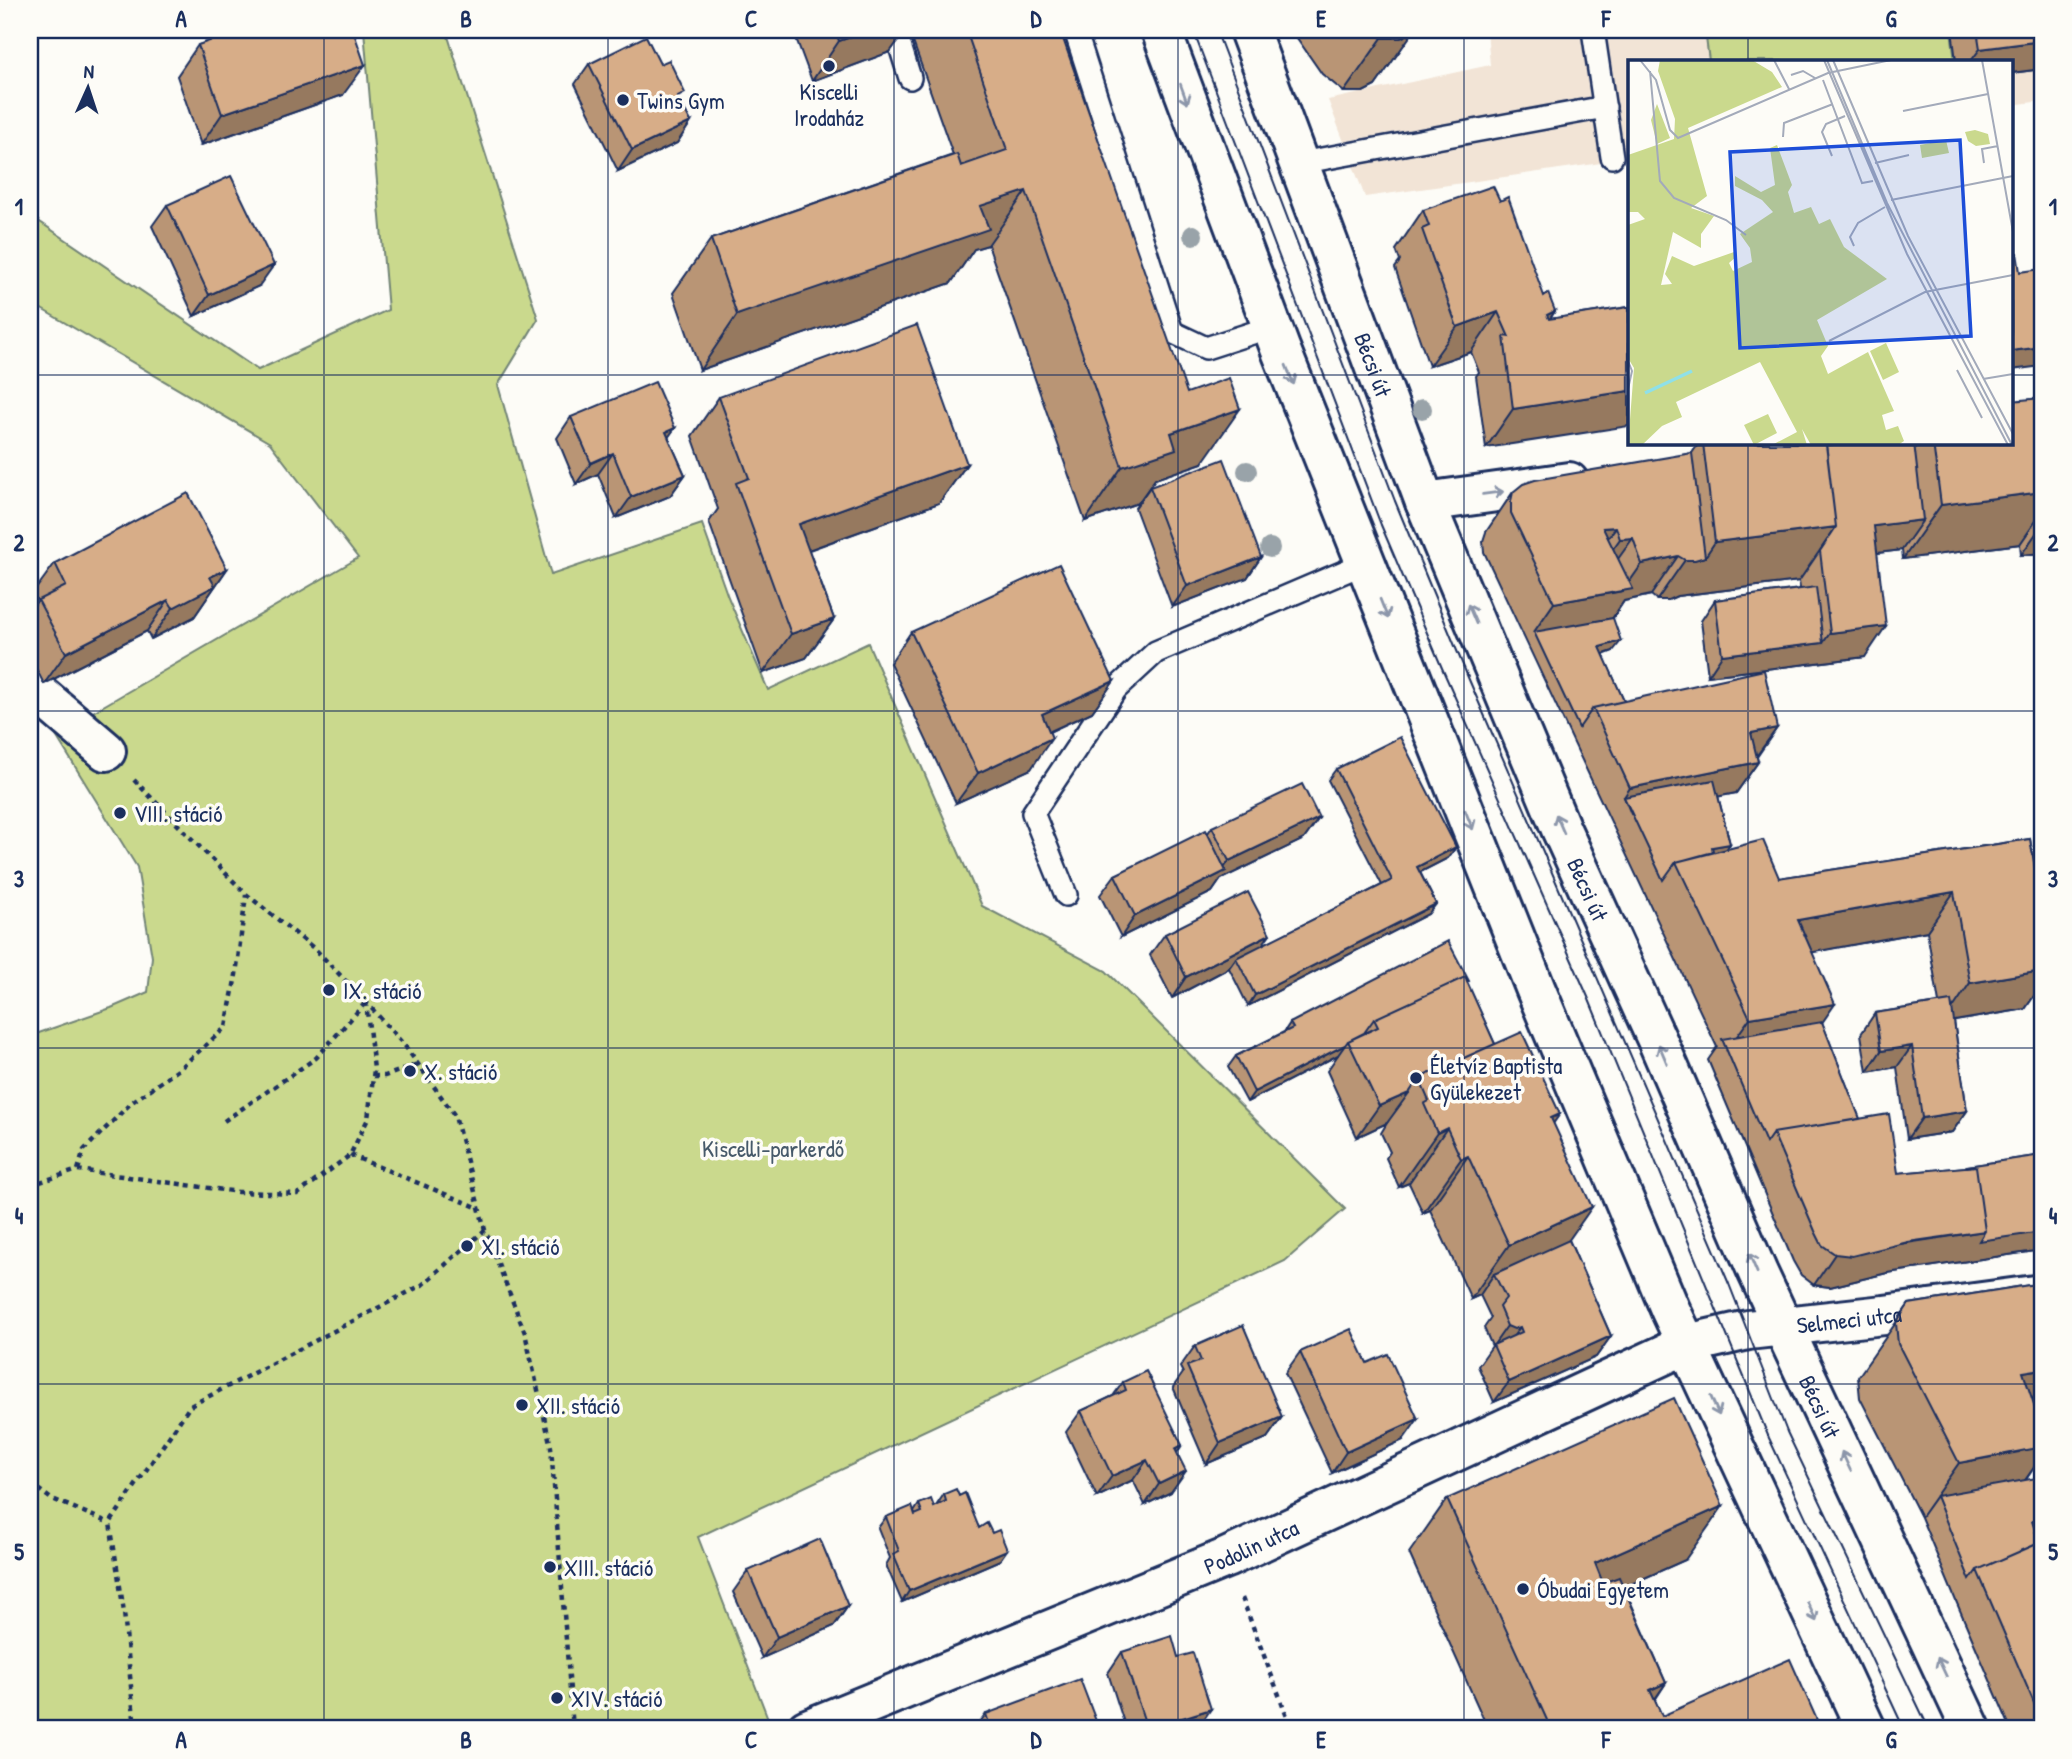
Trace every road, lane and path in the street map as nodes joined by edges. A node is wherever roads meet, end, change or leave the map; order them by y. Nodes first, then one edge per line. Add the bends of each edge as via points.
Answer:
1 (895, 30) edge
2 (1075, 30) edge
3 (1161, 30) edge
4 (1249, 30) edge
5 (1593, 30) edge
6 (910, 78) dead end
7 (1605, 107) junction
8 (1612, 156) dead end
9 (1300, 163) junction
10 (1271, 327) junction
11 (1605, 477) edge
12 (1425, 502) junction
13 (1365, 563) junction
14 (30, 686) edge
15 (106, 751) joint
16 (246, 894) junction
17 (1066, 895) dead end
18 (366, 1002) junction
19 (418, 1064) junction
20 (373, 1076) junction
21 (224, 1121) dead end
22 (350, 1155) junction
23 (78, 1170) junction
24 (30, 1185) edge
25 (480, 1209) junction
26 (485, 1230) junction
27 (2042, 1294) edge
28 (1782, 1325) junction
29 (1687, 1344) junction
30 (30, 1483) edge
31 (110, 1523) junction
32 (1226, 1558) junction
33 (135, 1729) edge
34 (573, 1729) edge
35 (807, 1729) edge
36 (1292, 1729) edge
37 (1866, 1729) edge
38 (1971, 1729) edge

1 - 6 lane
2 - 10 lane via 1172,332 1206,348
3 -> 10 main road
4 - 9 main road, Bécsi út
5 - 7 lane
7 - 8 lane
7 - 9 lane
9 - 12 main road, Bécsi út
10 -> 13 main road
12 -> 11 main road
28 -> 12 main road, Bécsi út via 1562,829
13 - 17 lane via 1156,652 1116,689 1033,813
13 -> 29 main road via 1536,990
14 - 15 main road
15 - 16 path
16 - 18 path via 316,950
16 - 23 path via 226,1027 178,1070 132,1102 84,1150
18 - 19 path
18 - 20 path
18 - 21 path via 316,1058
19 - 20 path
19 - 25 path via 455,1116
20 - 22 path via 368,1119
22 - 23 path via 298,1194 239,1192
22 - 25 path
23 - 24 path
25 - 26 path
26 - 31 path via 422,1285 190,1406
26 - 34 path via 525,1333 551,1447
27 - 28 main road, Selmeci utca
28 - 29 main road, Selmeci utca
38 -> 28 main road, Bécsi út
29 - 32 main road, Podolin utca
29 -> 37 main road
30 - 31 path via 50,1498
31 - 33 path
32 - 35 main road, Podolin utca
32 - 36 path

